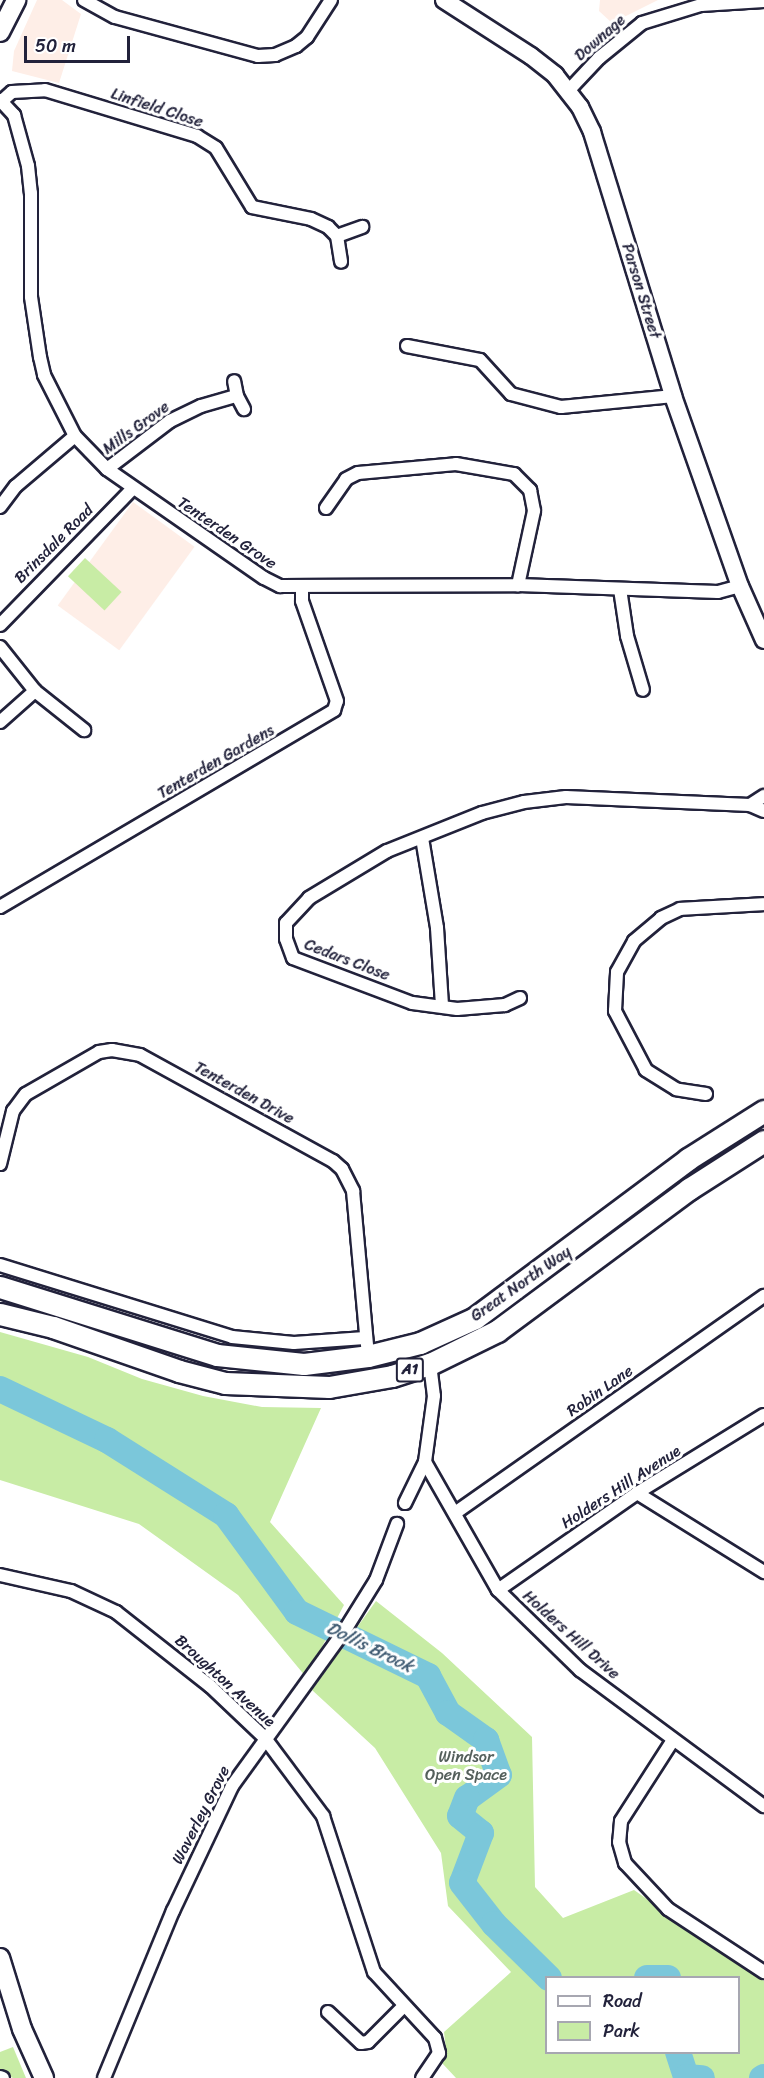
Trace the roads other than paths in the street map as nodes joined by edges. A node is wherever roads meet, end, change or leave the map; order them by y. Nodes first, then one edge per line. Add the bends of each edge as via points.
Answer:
1 (16, 0) edge
2 (84, 0) edge
3 (331, 0) edge
4 (444, 0) edge
5 (764, 1) edge
6 (0, 33) edge
7 (569, 90) junction
8 (1, 100) edge
9 (362, 227) dead end
10 (337, 236) junction
11 (341, 262) dead end
12 (407, 346) dead end
13 (234, 381) dead end
14 (237, 396) junction
15 (673, 396) junction
16 (244, 409) dead end
17 (75, 436) junction
18 (107, 469) junction
19 (133, 488) junction
20 (0, 507) edge
21 (326, 508) dead end
22 (518, 585) junction
23 (302, 586) junction
24 (740, 586) junction
25 (620, 589) junction
26 (0, 625) edge
27 (763, 636) edge
28 (0, 647) edge
29 (643, 690) dead end
30 (35, 691) junction
31 (0, 722) edge
32 (84, 730) dead end
33 (764, 796) edge
34 (750, 805) junction
35 (764, 811) edge
36 (422, 838) junction
37 (764, 904) edge
38 (0, 907) edge
39 (520, 998) dead end
40 (442, 1006) junction
41 (706, 1094) dead end
42 (764, 1111) edge
43 (764, 1141) edge
44 (0, 1164) edge
45 (0, 1265) edge
46 (0, 1287) edge
47 (764, 1296) edge
48 (0, 1314) edge
49 (366, 1347) junction
50 (430, 1364) junction
51 (764, 1415) edge
52 (424, 1462) junction
53 (637, 1493) junction
54 (405, 1503) dead end
55 (455, 1513) junction
56 (397, 1524) dead end
57 (764, 1572) edge
58 (0, 1575) edge
59 (498, 1590) junction
60 (264, 1737) junction
61 (673, 1740) junction
62 (764, 1806) edge
63 (0, 1958) edge
64 (764, 1972) edge
65 (403, 2007) junction
66 (328, 2012) dead end
67 (44, 2078) edge
68 (104, 2078) edge
69 (422, 2078) edge

1 - 6 main road
2 - 3 street via 115,17 258,56 275,56 307,37
4 - 7 main road, Parson Street via 531,56
5 - 7 street, Downage via 701,5 642,23 599,58
7 - 15 main road, Parson Street via 592,132
8 - 10 street, Linfield Close via 12,92 45,90 197,136 216,148 252,207 318,221
8 - 17 street, Tenterden Grove via 14,115 28,166 32,193 31,297 40,357 44,375
9 - 10 street
10 - 11 street
12 - 15 street via 480,360 511,394 561,406
13 - 14 street
14 - 16 street
14 - 18 street, Mills Grove via 201,406 170,421
15 - 24 main road, Parson Street
17 - 18 street, Tenterden Grove
17 - 20 street via 16,486
18 - 19 street, Tenterden Grove
19 - 23 street, Tenterden Grove via 272,583
19 - 26 street, Brinsdale Road
21 - 22 street via 346,479 358,473 456,464 514,474 530,490 534,511
22 - 23 street, Tenterden Grove
22 - 25 street, Tenterden Grove
23 - 38 street, Tenterden Gardens via 302,601 337,701 334,710
24 - 25 street, Tenterden Grove via 718,592
24 - 27 main road, Parson Street
25 - 29 street via 627,636
28 - 30 street
30 - 31 street
30 - 32 street
33 - 34 street
34 - 35 street, Cedars Close
34 - 36 street, Cedars Close via 556,798 482,813
36 - 40 street via 437,928
36 - 40 street, Cedars Close via 387,851 309,898 286,923 286,939 293,958 412,1003
37 - 41 street via 680,909 634,941 617,972 615,1011 646,1070 676,1089
39 - 40 street, Cedars Close via 505,1005 457,1010
42 - 49 highway, Great North Way / A1 via 703,1148 475,1318 420,1343
43 - 50 highway, Great North Way / A1 via 689,1189 513,1321
44 - 49 street, Tenterden Drive via 13,1111 26,1094 99,1052 140,1055 342,1169 352,1191
45 - 49 street, Great North Way via 232,1337
46 - 49 highway, Great North Way / A1 via 217,1355 304,1364
47 - 55 street, Robin Lane
48 - 50 highway, Great North Way / A1 via 53,1327 179,1371 254,1387 329,1387
50 - 52 street via 434,1396
51 - 53 street, Holders Hill Avenue
52 - 54 street
52 - 55 street, Holders Hill Drive
53 - 57 street
53 - 59 street, Holders Hill Avenue
55 - 59 street, Holders Hill Drive
56 - 60 street, Waverley Grove via 376,1580 345,1630
58 - 60 street, Broughton Avenue via 71,1591 116,1612 210,1686
59 - 61 street, Holders Hill Drive via 580,1670
60 - 65 street, Broughton Avenue via 322,1816 374,1972
60 - 68 street, Waverley Grove via 232,1786 172,1911
61 - 62 street, Holders Hill Drive
61 - 64 street via 621,1821 619,1842 625,1863 668,1909
63 - 67 main road via 22,2029
65 - 66 street via 368,2042 361,2043
65 - 69 street, Broughton Avenue via 435,2038 439,2053

